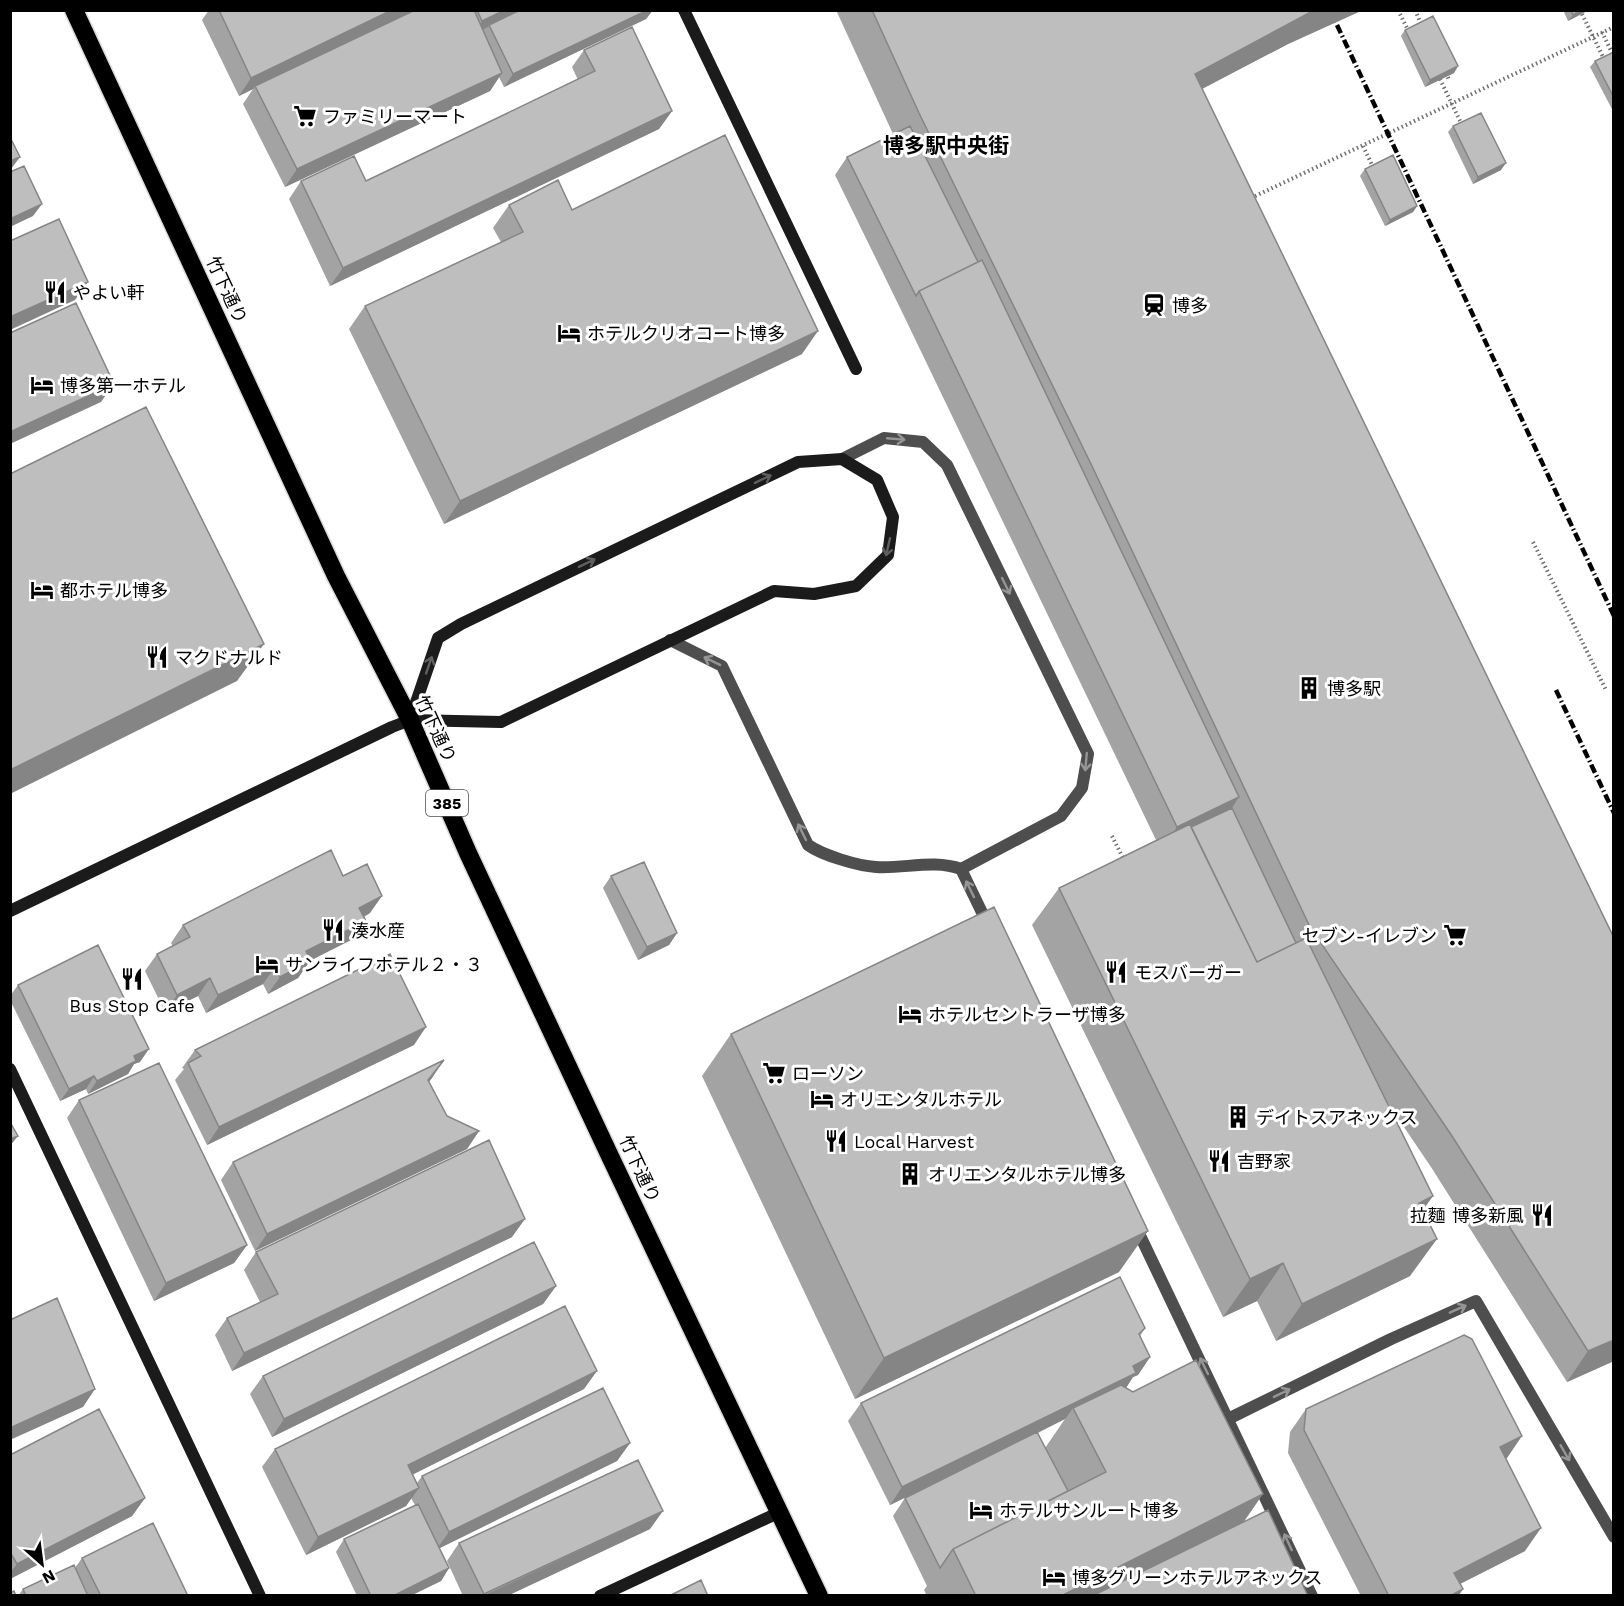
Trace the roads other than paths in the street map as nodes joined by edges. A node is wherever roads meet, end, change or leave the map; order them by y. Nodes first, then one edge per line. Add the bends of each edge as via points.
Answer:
1 (74, 10) edge
2 (684, 10) edge
3 (856, 369) dead end
4 (843, 459) junction
5 (670, 640) junction
6 (410, 720) junction
7 (961, 869) junction
8 (10, 911) edge
9 (997, 943) edge
10 (10, 1070) edge
11 (1131, 1218) edge
12 (1230, 1418) junction
13 (780, 1512) junction
14 (1614, 1537) edge
15 (260, 1596) edge
16 (600, 1596) edge
17 (819, 1596) edge
18 (1312, 1596) edge

1 - 6 highway, 竹下通り / 385 via 336,576
2 - 3 street
4 -> 5 street via 877,480 893,517 888,555 856,586 814,594 774,591
6 -> 4 street via 438,638 460,624 798,462
4 -> 7 street via 884,438 923,442 946,465 1088,754 1082,788 1062,816
5 - 6 street via 501,722
7 -> 5 street via 948,864 874,868 817,852 808,845 722,666
6 - 8 street
6 - 13 highway, 竹下通り / 385 via 523,970
9 -> 7 street
10 - 15 street
12 -> 11 street
12 -> 14 street via 1476,1301
18 -> 12 street
13 - 16 street
13 - 17 highway, 竹下通り / 385

